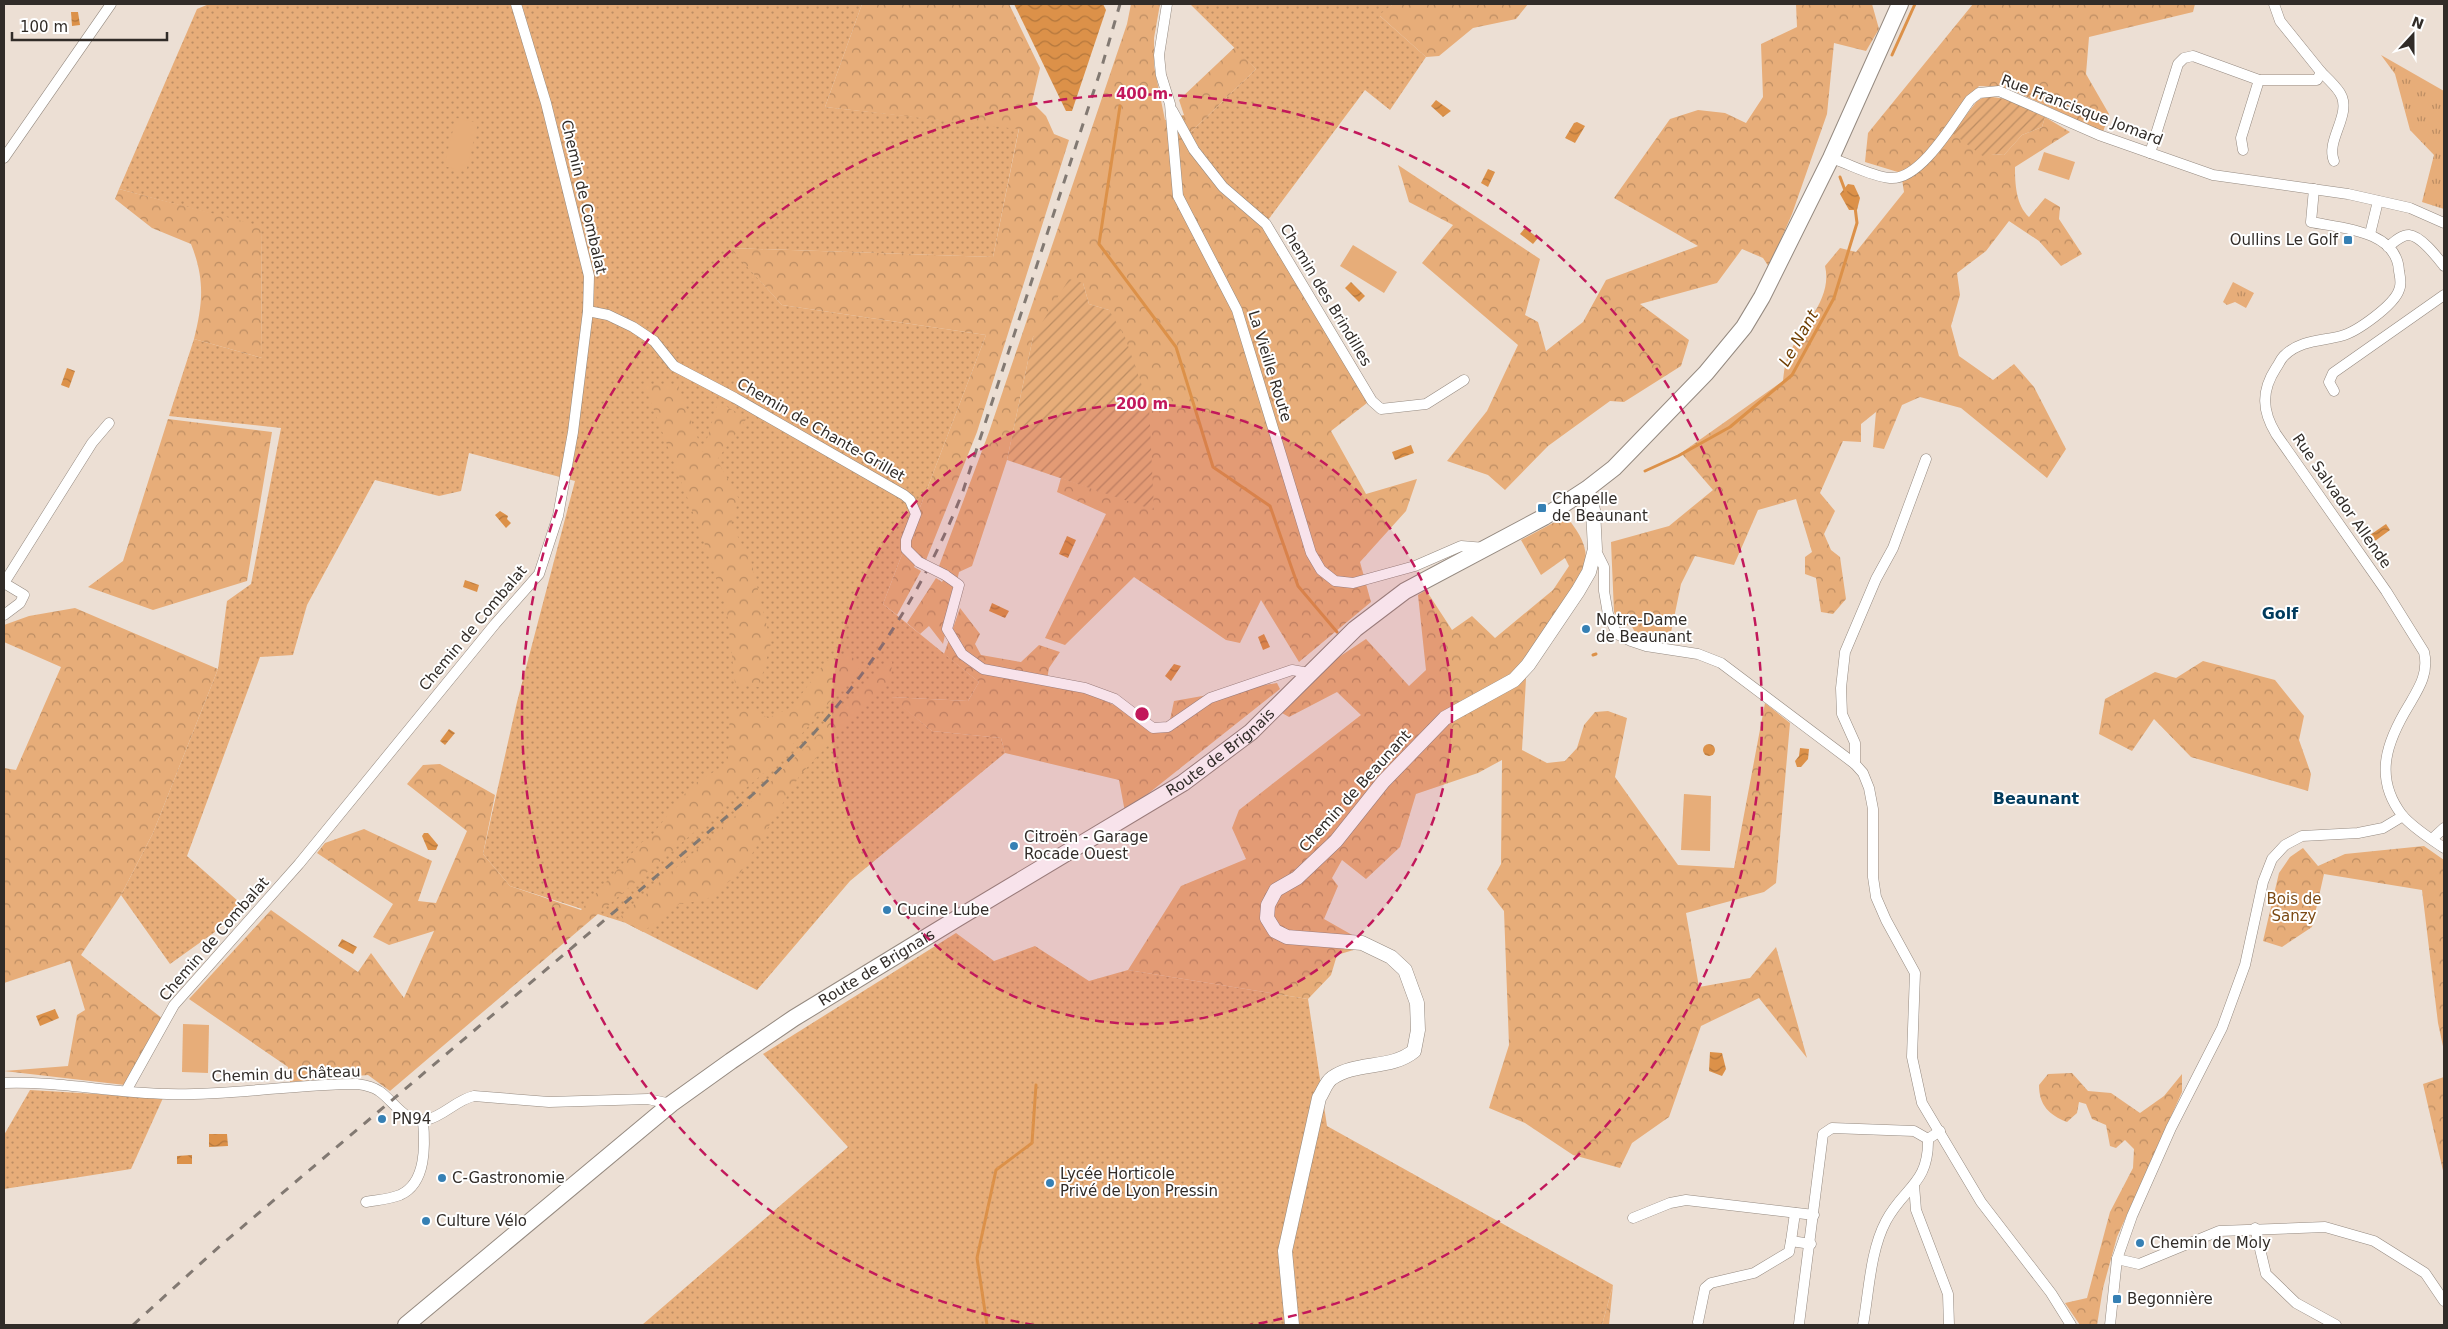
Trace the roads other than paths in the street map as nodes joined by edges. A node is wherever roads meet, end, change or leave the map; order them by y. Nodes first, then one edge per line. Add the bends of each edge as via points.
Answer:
1 (111, 4) edge
2 (516, 4) edge
3 (1167, 4) edge
4 (1900, 4) edge
5 (2274, 4) edge
6 (2321, 72) junction
7 (2259, 80) junction
8 (1170, 104) junction
9 (2243, 150) dead end
10 (2150, 153) junction
11 (4, 158) edge
12 (1831, 158) junction
13 (2334, 161) dead end
14 (2314, 189) junction
15 (2378, 201) junction
16 (2444, 223) edge
17 (2370, 234) junction
18 (2388, 246) junction
19 (2444, 266) edge
20 (2444, 294) edge
21 (588, 311) junction
22 (1464, 380) dead end
23 (2334, 391) dead end
24 (109, 423) dead end
25 (1926, 459) dead end
26 (1587, 489) junction
27 (1486, 548) junction
28 (1595, 549) junction
29 (4, 583) edge
30 (4, 615) edge
31 (1309, 673) junction
32 (1854, 764) junction
33 (2403, 816) junction
34 (2444, 828) edge
35 (2432, 839) junction
36 (2444, 848) edge
37 (4, 1083) edge
38 (126, 1090) junction
39 (671, 1104) junction
40 (423, 1120) junction
41 (1940, 1131) junction
42 (1928, 1139) junction
43 (1914, 1185) junction
44 (366, 1202) dead end
45 (1795, 1213) junction
46 (1814, 1215) junction
47 (1633, 1218) dead end
48 (2255, 1228) junction
49 (1791, 1241) junction
50 (1811, 1244) junction
51 (2117, 1259) junction
52 (2444, 1301) edge
53 (1698, 1322) dead end
54 (1799, 1324) edge
55 (406, 1325) edge
56 (1292, 1325) edge
57 (1864, 1325) edge
58 (1949, 1325) edge
59 (2071, 1325) edge
60 (2110, 1325) edge
61 (2336, 1325) edge

1 - 11 street
2 - 21 street, Chemin de Combalat via 546,103 589,276
3 - 8 street, La Vieille Route via 1159,55
4 - 12 main road, Route de Brignais
5 - 6 street via 2280,20
6 - 7 street via 2317,80
6 - 13 street via 2341,94 2344,108 2330,153
7 - 9 street via 2241,138
7 - 10 street via 2193,56 2184,58 2178,64
8 - 22 street, Chemin des Brindilles via 1194,150 1223,187 1266,224 1372,401 1381,409 1426,404
8 - 27 street, La Vieille Route via 1178,196 1237,310 1311,553 1321,570 1335,581 1353,583 1415,566 1462,546
10 - 12 street, Rue Francisque Jomard via 2099,135 2009,95 1988,90 1970,100 1928,157 1903,176 1890,178
10 - 14 street, Rue Francisque Jomard via 2213,175
12 - 26 main road, Route de Brignais via 1744,327 1706,373 1614,468
14 - 15 street, Rue Francisque Jomard
14 - 17 street, Rue Salvador Allende via 2310,222
15 - 16 street, Rue Francisque Jomard via 2410,208
15 - 17 street
17 - 18 street, Rue Salvador Allende
18 - 19 street via 2400,237 2417,238
18 - 33 street, Rue Salvador Allende via 2399,265 2401,288 2395,299 2385,310 2344,336 2302,344 2284,355 2269,379 2264,408 2276,434 2386,590 2424,652 2426,660 2422,682 2396,726 2387,751 2388,785
20 - 23 street via 2333,374 2329,382
21 - 31 street, Chemin de Chante-Grillet, bridge via 608,315 633,327 654,342 674,366 910,500 916,514 906,549 919,562 959,585 947,629 962,654 983,669 1085,688 1115,699 1153,728 1168,727 1210,698 1292,670
21 - 38 street, Chemin de Combalat via 573,432 558,516 539,574 299,864 174,1006
24 - 29 street via 92,443
25 - 32 street via 1893,548 1845,652 1842,714 1855,743
26 - 27 main road, Route de Brignais
26 - 28 street, Chemin de Beaunant
27 - 31 main road, Route de Brignais via 1405,591 1355,629
28 - 32 street via 1604,567 1608,614 1617,634 1638,644 1698,654 1721,663
28 - 56 street, Chemin de Beaunant via 1578,591 1528,665 1514,680 1445,718 1383,782 1336,841 1297,878 1276,890 1268,905 1268,918 1275,931 1287,937 1362,943 1391,957 1405,970 1417,1003 1418,1030 1414,1050 1404,1059 1346,1071 1330,1079 1319,1098 1285,1251
29 - 30 street via 24,595 20,603
31 - 39 main road, Route de Brignais via 1252,732 1183,783 794,1018
32 - 41 street via 1863,772 1874,809 1873,877 1876,897 1915,973 1912,1057 1916,1082 1922,1103
33 - 35 street, Rue Salvador Allende
33 - 51 street via 2384,828 2302,836 2272,859 2263,882 2245,965 2222,1028 2171,1128 2132,1216
34 - 35 street
35 - 36 street, Rue Salvador Allende
37 - 38 street, Chemin du Château via 35,1082
38 - 40 street, Chemin du Château via 167,1094 357,1084 376,1089 404,1114 414,1120
39 - 40 street via 648,1099 549,1102 474,1096
39 - 55 main road, Route de Brignais
40 - 44 street via 423,1158 412,1186 401,1194
41 - 42 street
41 - 59 street via 1981,1202 2051,1293
42 - 43 street via 1928,1156 1922,1175
42 - 46 street via 1914,1131 1832,1128 1823,1134
43 - 57 street via 1886,1221 1876,1251
43 - 58 street via 1916,1210 1948,1294
45 - 46 street
45 - 47 street via 1686,1200
45 - 49 street
46 - 50 street
48 - 51 street via 2219,1231 2139,1264
48 - 52 street via 2325,1227 2374,1242 2425,1273
48 - 61 street via 2266,1274 2296,1303
49 - 50 street
49 - 53 street via 1789,1252 1754,1273 1711,1283 1705,1288
50 - 54 street
51 - 60 street

